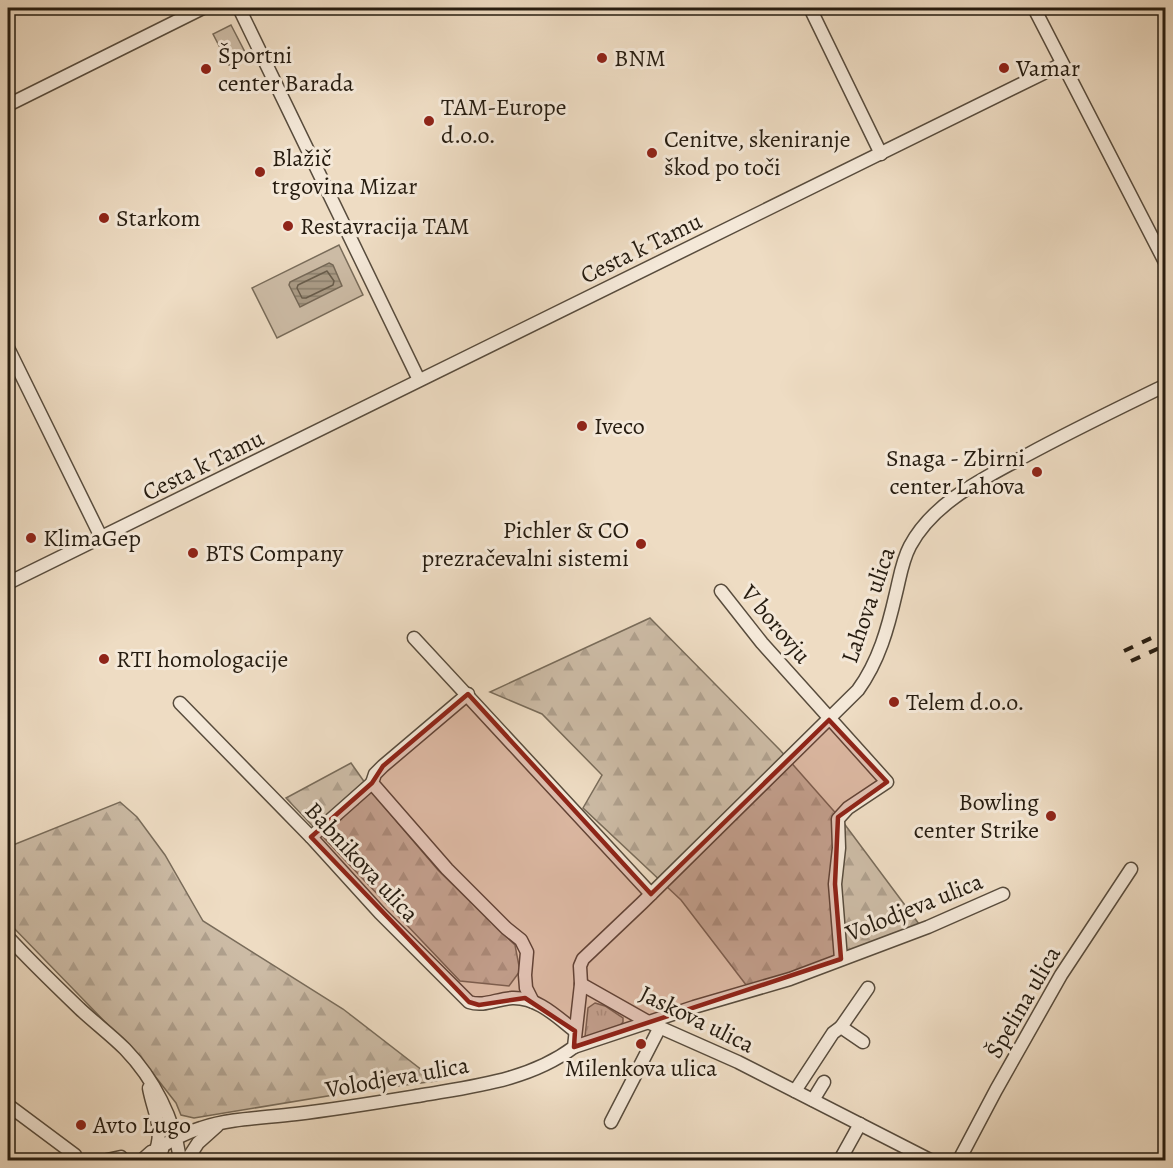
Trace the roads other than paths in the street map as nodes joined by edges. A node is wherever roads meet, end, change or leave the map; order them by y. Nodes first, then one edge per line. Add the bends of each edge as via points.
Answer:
1 (203, 8) edge
2 (239, 8) edge
3 (810, 8) edge
4 (1034, 8) edge
5 (1062, 64) junction
6 (8, 105) edge
7 (881, 154) junction
8 (1166, 264) edge
9 (8, 348) edge
10 (419, 380) junction
11 (1166, 385) edge
12 (101, 537) junction
13 (8, 583) edge
14 (721, 591) dead end
15 (414, 638) dead end
16 (468, 694) junction
17 (180, 703) dead end
18 (829, 720) junction
19 (372, 783) junction
20 (848, 808) joint
21 (311, 837) junction
22 (1131, 869) dead end
23 (651, 894) junction
24 (1003, 894) dead end
25 (8, 937) edge
26 (842, 959) junction
27 (581, 984) junction
28 (868, 988) dead end
29 (533, 1002) junction
30 (655, 1025) junction
31 (841, 1028) junction
32 (574, 1030) junction
33 (863, 1042) dead end
34 (574, 1047) junction
35 (147, 1078) junction
36 (824, 1082) dead end
37 (795, 1091) junction
38 (813, 1100) junction
39 (8, 1105) edge
40 (611, 1122) dead end
41 (221, 1124) junction
42 (860, 1124) junction
43 (177, 1137) junction
44 (156, 1150) junction
45 (121, 1157) dead end
46 (183, 1160) edge
47 (76, 1161) edge
48 (107, 1161) edge
49 (142, 1161) edge
50 (840, 1161) edge
51 (930, 1161) edge
52 (959, 1161) edge

1 - 6 street
2 - 10 street
3 - 7 street
4 - 5 street
5 - 7 street, Cesta k Tamu
5 - 8 street
7 - 10 street, Cesta k Tamu
9 - 12 street
10 - 12 street, Cesta k Tamu
11 - 18 street, Lahova ulica via 977,482 935,513 906,555 885,636 867,678
12 - 13 street, Cesta k Tamu
14 - 18 street, V borovju
15 - 16 street
16 - 19 street via 383,766
16 - 23 street
17 - 21 street, Babnikova ulica
18 - 20 street, V borovju via 887,782
18 - 23 street, Lahova ulica
19 - 21 street
19 - 29 street via 447,869 521,940 527,952 526,988
20 - 26 street, Volodjeva ulica via 838,819 835,884
21 - 29 street, Babnikova ulica via 469,1002 479,1005 510,998
22 - 52 street, Špelina ulica via 1061,975
23 - 27 street, Lahova ulica via 583,959
24 - 26 street, Volodjeva ulica
25 - 35 street via 126,1051
26 - 30 street, Volodjeva ulica via 694,1007
27 - 30 street, Jaskova ulica
27 - 32 street
28 - 31 street
29 - 32 street, Babnikova ulica
30 - 34 street, Volodjeva ulica
30 - 37 street, Jaskova ulica
30 - 40 street
31 - 33 street
31 - 37 street via 833,1033
32 - 34 street
34 - 41 street, Volodjeva ulica via 522,1075 344,1109
35 - 43 street
35 - 44 street via 160,1128
36 - 38 street
37 - 38 street, Jaskova ulica
38 - 42 street, Jaskova ulica
39 - 47 street via 75,1155
41 - 43 street, Volodjeva ulica
41 - 46 street via 209,1131
42 - 50 street
42 - 51 street, Jaskova ulica
43 - 44 street, Volodjeva ulica
43 - 46 street
44 - 46 street via 172,1152
44 - 49 street, Volodjeva ulica
45 - 48 street

